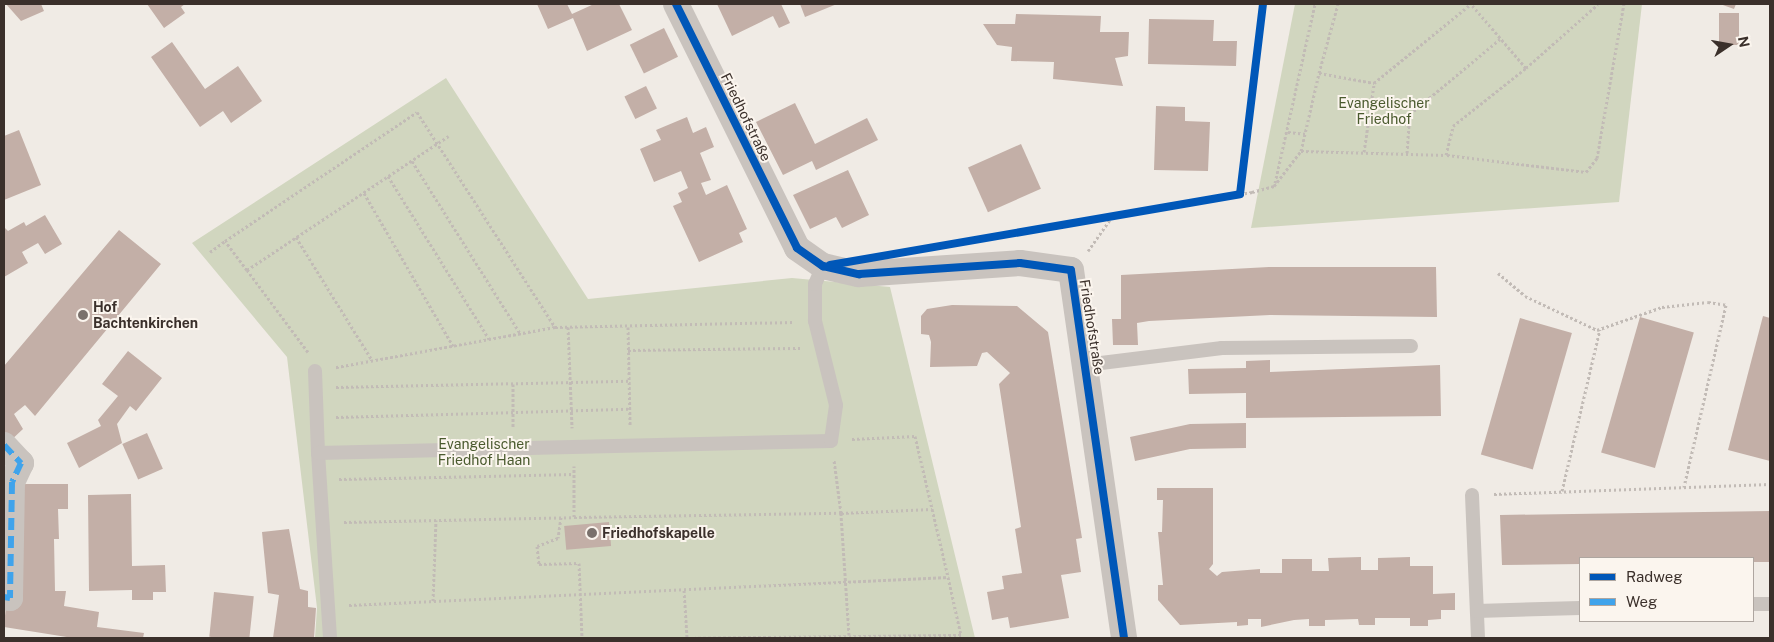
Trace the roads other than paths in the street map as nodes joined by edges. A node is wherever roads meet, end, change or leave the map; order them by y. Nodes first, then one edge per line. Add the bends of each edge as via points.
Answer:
1 (676, 4) edge
2 (823, 266) junction
3 (1411, 346) dead end
4 (1085, 365) junction
5 (315, 371) road end
6 (4, 446) edge
7 (318, 453) junction
8 (1472, 494) road end
9 (4, 597) edge
10 (1754, 604) edge
11 (1770, 604) edge
12 (1579, 608) edge
13 (1477, 611) junction
14 (330, 638) edge
15 (1124, 638) edge
16 (1478, 638) edge

1 - 2 street, Friedhofstraße via 797,248
2 - 4 street, Friedhofstraße via 859,274 1020,263 1071,270
2 - 7 lane via 815,284 815,321 836,405 831,441
3 - 4 lane, Friedhofstraße via 1222,348
4 - 15 street, Friedhofstraße
5 - 7 lane
6 - 9 street via 21,463 12,482 10,598
7 - 14 lane
8 - 13 lane
10 - 11 lane
12 - 13 lane
13 - 16 lane

